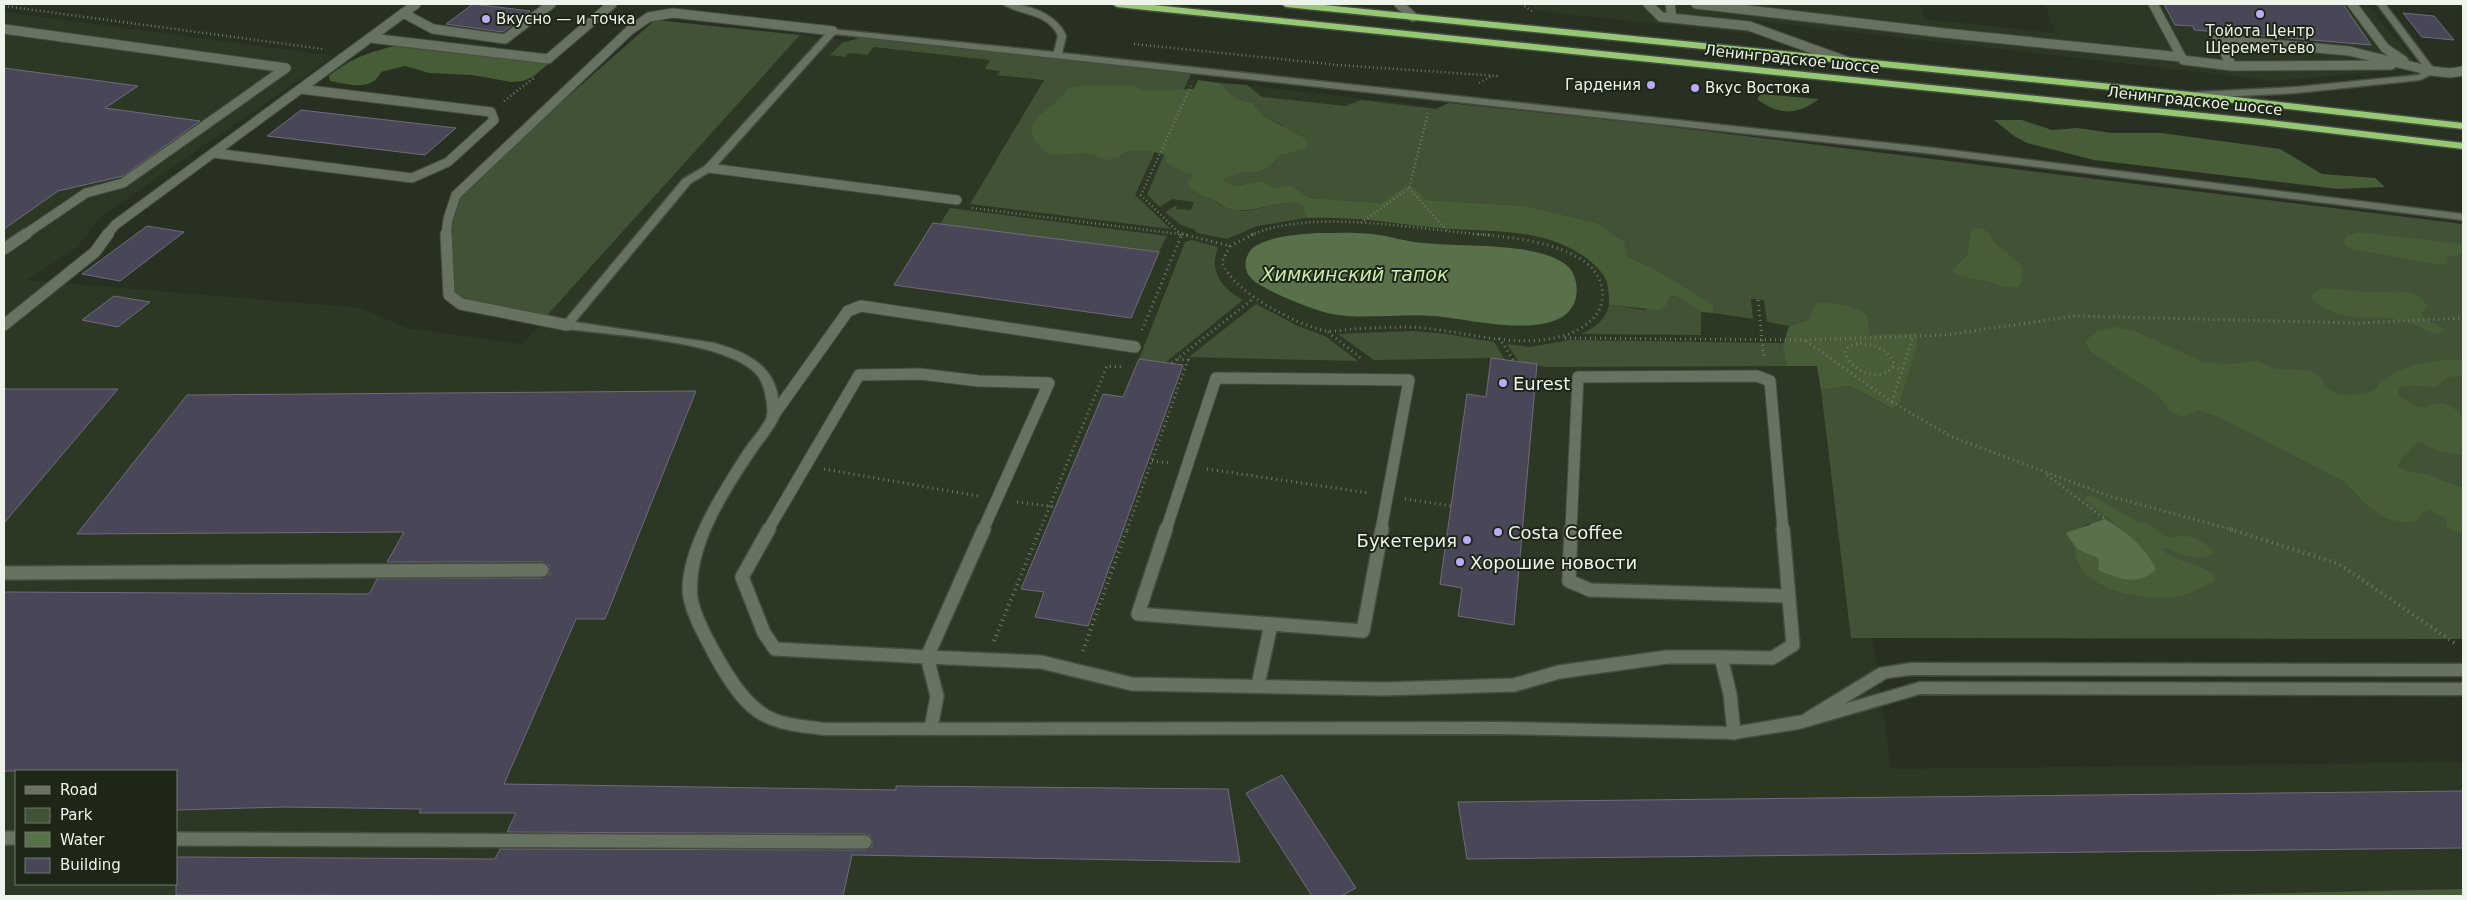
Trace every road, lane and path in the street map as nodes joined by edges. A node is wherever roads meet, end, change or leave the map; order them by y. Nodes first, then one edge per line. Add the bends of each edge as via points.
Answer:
1 (416, 4) edge
2 (551, 4) edge
3 (612, 4) edge
4 (1007, 4) edge
5 (1117, 4) edge
6 (1286, 4) edge
7 (1399, 4) edge
8 (1648, 4) edge
9 (1670, 4) edge
10 (1696, 4) edge
11 (2153, 4) edge
12 (2352, 4) edge
13 (2381, 4) edge
14 (4, 6) edge
15 (403, 13) junction
16 (1413, 17) junction
17 (1672, 18) junction
18 (4, 29) edge
19 (833, 31) junction
20 (370, 38) junction
21 (1205, 50) dead end
22 (350, 52) junction
23 (1057, 55) junction
24 (2181, 57) junction
25 (548, 60) junction
26 (1846, 61) junction
27 (2410, 65) junction
28 (2232, 66) junction
29 (1197, 70) junction
30 (2431, 70) junction
31 (2463, 72) edge
32 (1493, 75) dead end
33 (300, 89) junction
34 (2191, 96) junction
35 (1451, 97) junction
36 (491, 112) junction
37 (2463, 126) edge
38 (2463, 146) edge
39 (213, 153) junction
40 (709, 168) junction
41 (1409, 188) junction
42 (961, 203) joint
43 (2463, 218) edge
44 (1360, 223) junction
45 (1449, 233) junction
46 (1182, 234) junction
47 (1230, 246) junction
48 (4, 249) edge
49 (1254, 298) junction
50 (1758, 300) dead end
51 (2463, 318) edge
52 (4, 325) edge
53 (567, 325) junction
54 (1327, 331) junction
55 (1913, 336) junction
56 (1499, 338) junction
57 (1562, 338) junction
58 (1857, 338) junction
59 (1762, 339) junction
60 (1805, 340) junction
61 (1860, 344) junction
62 (1135, 348) junction
63 (1176, 358) junction
64 (1514, 361) dead end
65 (1172, 363) dead end
66 (1893, 367) junction
67 (1855, 368) junction
68 (1903, 370) junction
69 (1849, 371) junction
70 (1766, 379) junction
71 (1388, 380) junction
72 (1892, 402) junction
73 (773, 416) junction
74 (1152, 461) junction
75 (804, 466) junction
76 (1187, 466) junction
77 (2043, 471) junction
78 (1388, 496) junction
79 (998, 499) junction
80 (1452, 506) dead end
81 (1050, 507) junction
82 (1055, 508) dead end
83 (2105, 519) dead end
84 (542, 570) dead end
85 (4, 573) edge
86 (1788, 596) junction
87 (1271, 624) junction
88 (2456, 644) dead end
89 (927, 657) junction
90 (1721, 657) junction
91 (986, 661) junction
92 (1076, 670) junction
93 (2463, 670) edge
94 (1258, 685) junction
95 (2463, 689) edge
96 (1799, 724) junction
97 (931, 728) junction
98 (1734, 732) junction
99 (178, 839) edge
100 (865, 842) dead end

1 - 15 lane
2 - 15 lane via 505,39 432,29
3 - 25 lane
4 - 23 street via 1038,14 1059,29 1062,43
5 - 38 highway, Ленинградское шоссе via 2261,122
6 - 16 highway, Ленинградское шоссе
7 - 16 lane
8 - 17 lane via 1661,17
9 - 17 lane
10 - 24 lane
11 - 24 lane
12 - 27 lane via 2385,48
13 - 30 street
14 - 22 path
15 - 20 lane
16 - 26 highway, Ленинградское шоссе
17 - 26 lane via 1749,26
18 - 48 lane via 286,68 123,183 86,193
19 - 23 street
19 - 40 street
19 - 53 lane via 673,13 649,18 630,30 456,195 450,207 445,261 449,295 461,304
20 - 22 lane
20 - 25 lane
21 - 29 path
22 - 33 lane
23 - 29 street
24 - 28 lane via 2183,60
25 - 36 path via 546,68
26 - 34 highway, Ленинградское шоссе
27 - 28 lane
27 - 28 lane via 2349,50 2216,39
27 - 30 lane
29 - 35 street
29 - 46 path via 1141,195
30 - 31 lane via 2450,74
30 - 34 street via 2420,77
32 - 35 path
33 - 36 lane
33 - 39 lane
34 - 37 highway, Ленинградское шоссе
35 - 41 path via 1429,108
35 - 43 street via 1934,151
36 - 39 lane via 494,120 448,162 412,178
39 - 52 lane via 116,225 95,252
40 - 42 lane
40 - 53 street via 687,181
41 - 44 path
41 - 45 path
42 - 46 path
44 - 45 path
44 - 47 path via 1293,225 1259,232
45 - 57 path via 1532,239 1568,252 1588,266 1602,287 1600,310 1581,329
46 - 47 path
46 - 62 path
47 - 49 path via 1222,262 1226,274
49 - 54 path via 1314,328
49 - 63 path
50 - 59 path
51 - 55 path via 2359,324 2075,316 1944,335
53 - 73 street via 701,343 738,354 750,362 768,383
54 - 56 path via 1422,328
54 - 71 path
55 - 58 path
55 - 68 path
56 - 57 path via 1522,342
56 - 64 path
57 - 59 path
58 - 60 path
58 - 61 path
59 - 60 path
59 - 70 path
60 - 69 path
61 - 66 path via 1884,350 1893,359
61 - 67 path via 1845,351 1847,361
62 - 73 lane via 861,306 848,311
62 - 81 path via 1127,367 1107,366
63 - 65 path
63 - 74 path via 1188,360
66 - 67 path via 1888,372 1874,374
66 - 68 path
67 - 69 path
68 - 72 path
69 - 72 path
70 - 86 lane via 1770,381
70 - 86 lane via 1757,376 1578,377 1569,581 1590,590
71 - 76 lane via 1216,378
71 - 78 lane via 1410,380
72 - 77 path via 1950,436
73 - 97 street via 730,483 698,546 690,596 716,656 739,691 762,714 788,723 824,729
74 - 76 path
74 - 92 path
75 - 79 path
75 - 79 lane via 859,374 920,374 979,381 1049,382
75 - 89 lane via 742,577 767,640 775,649
76 - 78 path
76 - 87 lane via 1138,614
77 - 83 path
77 - 88 path via 2109,496 2205,521 2339,564
78 - 80 path
78 - 87 lane via 1363,631
79 - 81 path
79 - 89 lane
81 - 82 path
81 - 91 path
84 - 85 lane
86 - 90 lane via 1793,645 1772,658
87 - 94 lane
89 - 91 lane
89 - 97 lane via 937,696
90 - 94 lane via 1667,657 1559,672 1514,685 1384,690
90 - 98 lane via 1730,694
91 - 92 lane via 1041,662
92 - 94 lane via 1132,684
93 - 96 street via 1910,669 1884,672
95 - 96 street via 1920,688
96 - 98 street
97 - 98 street via 1498,728
99 - 100 lane

